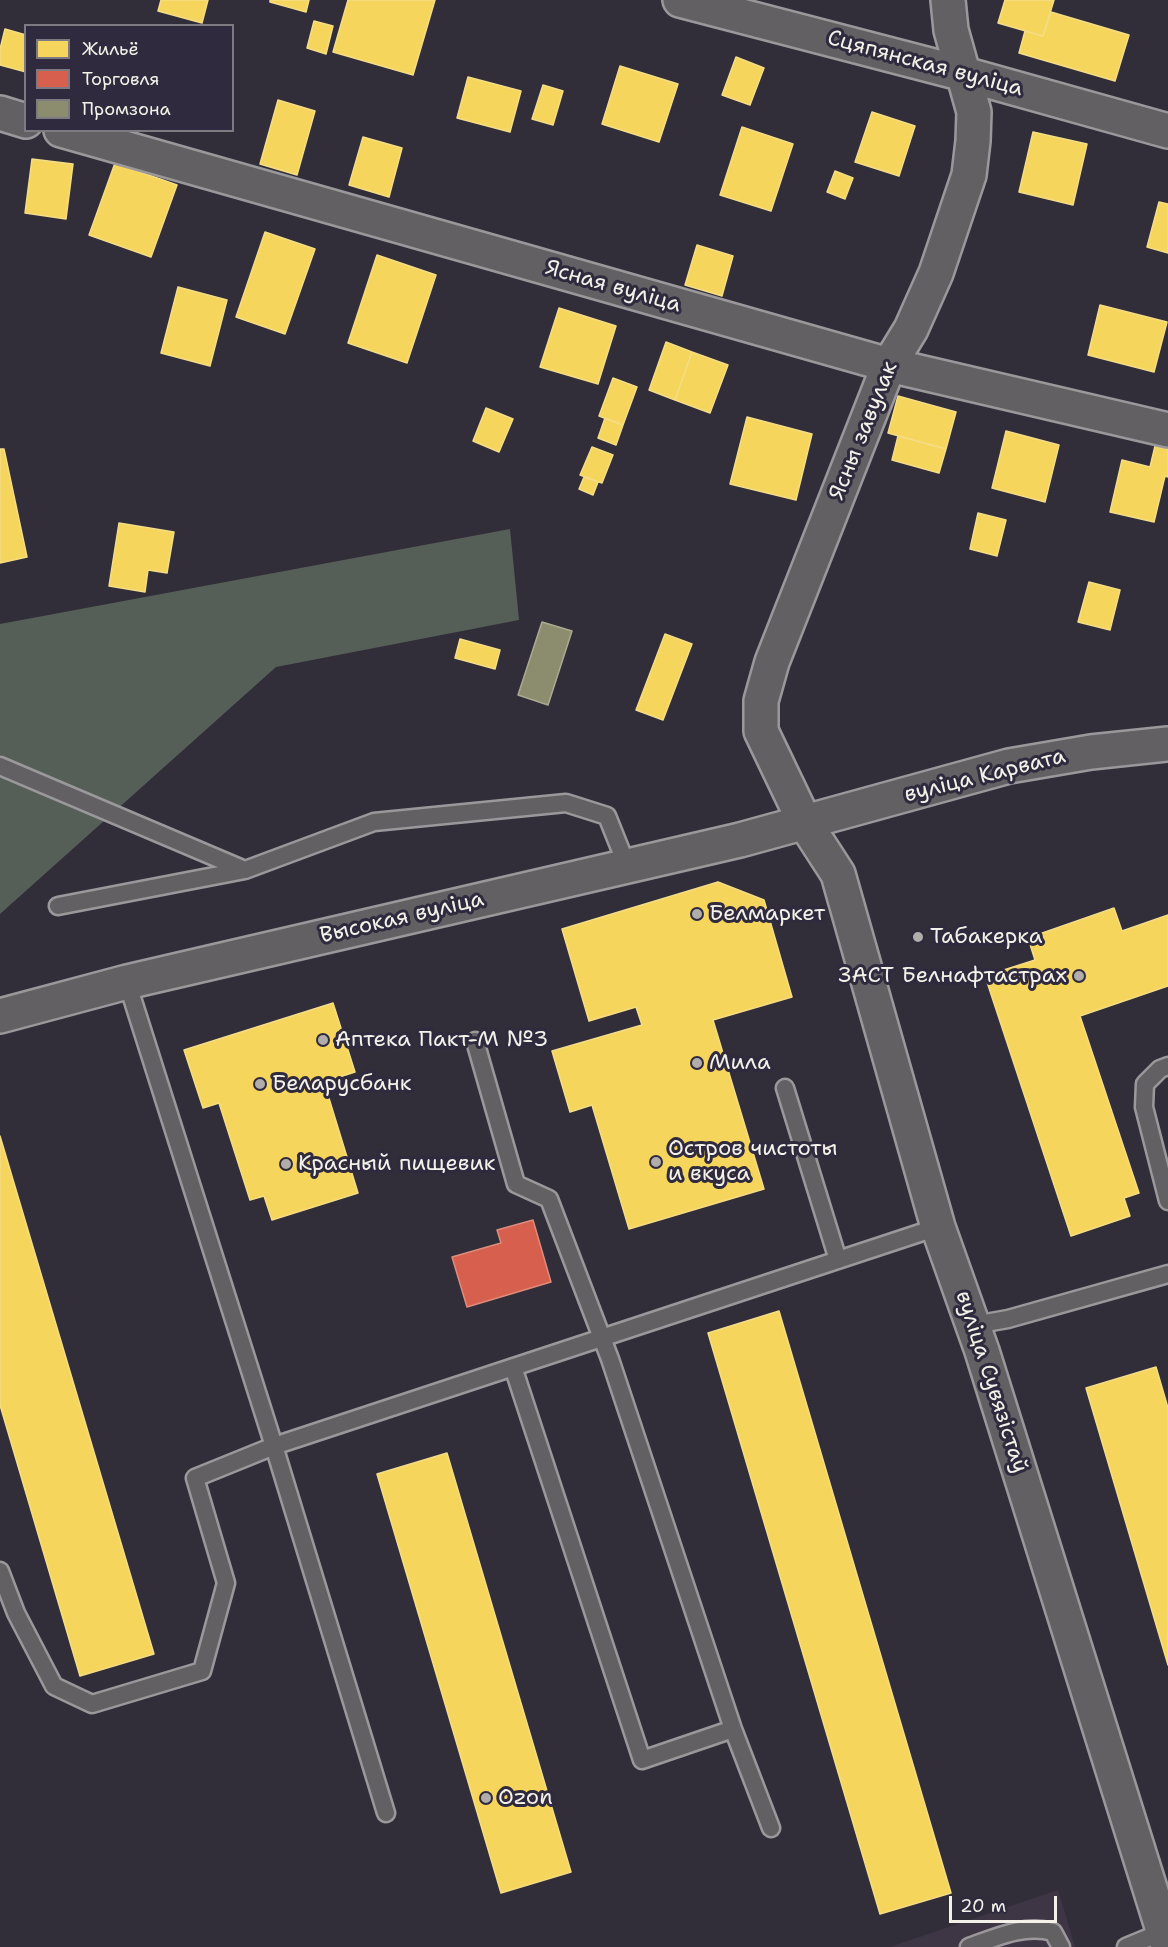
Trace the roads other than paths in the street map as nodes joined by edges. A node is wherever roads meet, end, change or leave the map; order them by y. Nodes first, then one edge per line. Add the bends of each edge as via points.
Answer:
1 (680, 0) edge
2 (948, 0) edge
3 (964, 74) junction
4 (0, 113) edge
5 (24, 120) edge
6 (1168, 131) edge
7 (68, 132) edge
8 (889, 364) junction
9 (1168, 430) edge
10 (1168, 744) edge
11 (0, 766) edge
12 (805, 823) junction
13 (627, 866) junction
14 (245, 870) junction
15 (58, 906) dead end
16 (127, 982) junction
17 (0, 1016) edge
18 (475, 1041) dead end
19 (1168, 1066) edge
20 (785, 1088) dead end
21 (1168, 1201) edge
22 (938, 1227) junction
23 (838, 1260) junction
24 (1168, 1274) edge
25 (974, 1325) junction
26 (601, 1338) junction
27 (513, 1367) junction
28 (274, 1446) junction
29 (0, 1571) edge
30 (733, 1729) junction
31 (386, 1813) dead end
32 (771, 1828) dead end
33 (1166, 1935) edge
34 (969, 1947) edge
35 (1061, 1947) edge
36 (1126, 1947) edge

1 - 3 street, Сцяпянская вуліца
2 - 3 street, Ясны завулак via 951,30
3 - 6 street, Сцяпянская вуліца
3 - 8 street, Ясны завулак via 974,112 969,175 936,273 911,329
4 - 5 street
7 - 8 street, Ясная вуліца
8 - 9 street, Ясная вуліца
8 - 12 street, Ясны завулак via 771,662 761,701 761,730
10 - 12 street, вуліца Карвата via 1009,766
11 - 14 lane
12 - 13 street, Высокая вуліца
12 - 22 street, вуліца Сувязістаў via 838,874
13 - 14 lane via 608,816 566,803 374,822
13 - 16 street, Высокая вуліца
14 - 15 lane
16 - 17 street, Высокая вуліца
16 - 28 lane
18 - 26 lane via 516,1184 549,1199
19 - 21 lane via 1145,1084 1144,1107
20 - 23 lane
22 - 23 lane
22 - 25 street, вуліца Сувязістаў
23 - 26 lane
24 - 25 lane
25 - 33 street, вуліца Сувязістаў
26 - 27 lane
26 - 30 lane
27 - 28 lane
27 - 30 lane via 642,1761
28 - 29 lane via 195,1478 226,1583 202,1671 92,1704 54,1686 16,1613
28 - 31 lane
30 - 32 lane
33 - 36 lane
34 - 35 lane via 1022,1929 1053,1932

